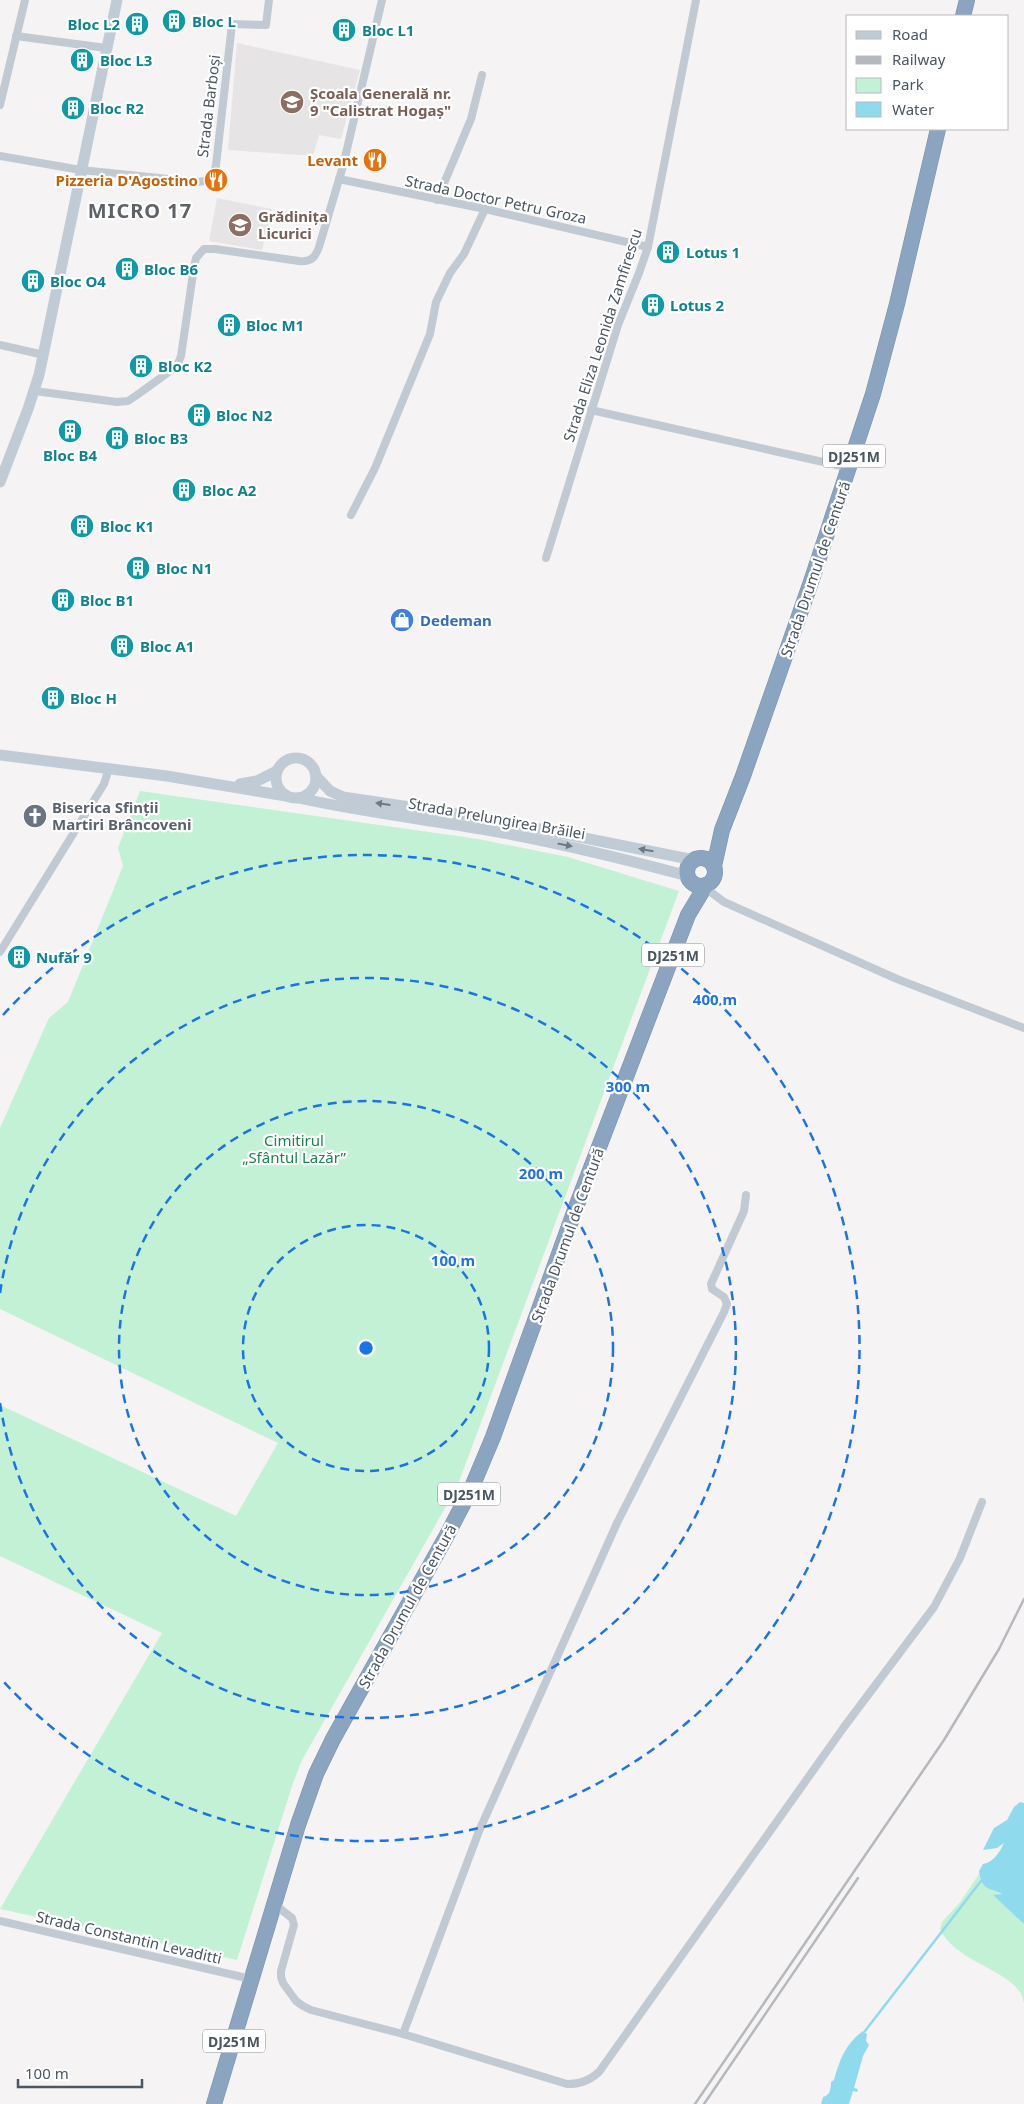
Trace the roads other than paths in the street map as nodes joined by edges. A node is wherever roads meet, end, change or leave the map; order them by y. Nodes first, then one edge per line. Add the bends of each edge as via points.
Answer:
1 (25, 0) edge
2 (117, 0) edge
3 (269, 0) edge
4 (382, 0) edge
5 (696, 0) edge
6 (967, 0) edge
7 (963, 15) edge
8 (16, 36) junction
9 (106, 48) junction
10 (482, 75) dead end
11 (0, 105) edge
12 (938, 130) edge
13 (0, 156) edge
14 (81, 170) junction
15 (339, 179) junction
16 (437, 200) junction
17 (485, 209) junction
18 (648, 247) junction
19 (0, 345) edge
20 (44, 355) junction
21 (34, 391) junction
22 (591, 410) junction
23 (850, 468) junction
24 (0, 482) edge
25 (351, 515) dead end
26 (546, 558) dead end
27 (0, 755) edge
28 (109, 768) junction
29 (277, 771) junction
30 (316, 776) junction
31 (226, 785) junction
32 (286, 796) junction
33 (299, 798) junction
34 (722, 830) junction
35 (696, 859) junction
36 (714, 866) junction
37 (689, 878) junction
38 (706, 885) junction
39 (688, 915) junction
40 (0, 952) edge
41 (1024, 1028) edge
42 (746, 1195) dead end
43 (982, 1502) dead end
44 (274, 1904) junction
45 (0, 1921) edge
46 (252, 1978) junction
47 (403, 2034) junction
48 (214, 2104) edge

1 - 8 street
2 - 9 main road
3 - 14 street, Strada Barboși via 266,26 232,24 216,165 211,178 198,182
4 - 15 street
5 - 18 street, Strada Eliza Leonida Zamfirescu
6 - 7 highway
8 - 9 street
8 - 11 street
9 - 14 main road
10 - 16 street via 471,119
12 - 23 highway, Strada Drumul de Centură / DJ251M via 888,341
13 - 14 street
14 - 20 main road
15 - 16 street, Strada Doctor Petru Groza
15 - 21 street via 313,259 307,262 215,249 204,249 200,253 194,267 177,366 137,395 128,401 117,402
16 - 17 street, Strada Doctor Petru Groza
17 - 18 street, Strada Doctor Petru Groza
17 - 25 street via 436,302 430,334
18 - 22 street, Strada Eliza Leonida Zamfirescu via 618,324
19 - 20 street
20 - 21 main road
21 - 24 main road
22 - 23 street
22 - 26 street, Strada Eliza Leonida Zamfirescu
23 - 34 highway, Strada Drumul de Centură / DJ251M
27 - 28 main road
28 - 31 main road
28 - 40 street via 104,784
29 - 30 main road via 283,762 303,759
29 - 31 main road via 257,781
29 - 32 main road via 276,782
30 - 33 main road via 310,793
35 -> 30 main road, Strada Prelungirea Brăilei via 490,819 343,797 330,791
31 - 32 main road
32 - 33 main road
33 -> 37 main road, Strada Prelungirea Brăilei via 587,849
34 - 35 highway
34 - 36 highway
35 - 36 highway via 707,859
35 - 37 highway via 688,867
36 - 38 highway via 713,880
37 - 38 highway via 696,885
37 - 39 highway
38 - 39 highway
38 - 41 street via 724,902 897,979
39 - 44 highway, Strada Drumul de Centură / DJ251M via 486,1454 446,1538 316,1774
42 - 47 street via 744,1211 711,1284 712,1289 724,1297 727,1304 724,1312 617,1523 483,1823
43 - 47 street via 960,1558 934,1607 844,1727 599,2072 583,2082 567,2084
44 - 46 highway, Strada Drumul de Centură / DJ251M
44 - 47 street via 288,1913 294,1925 281,1971 283,1983 296,2000 311,2010
45 - 46 street, Strada Constantin Levaditti
46 - 48 highway, Strada Drumul de Centură / DJ251M

